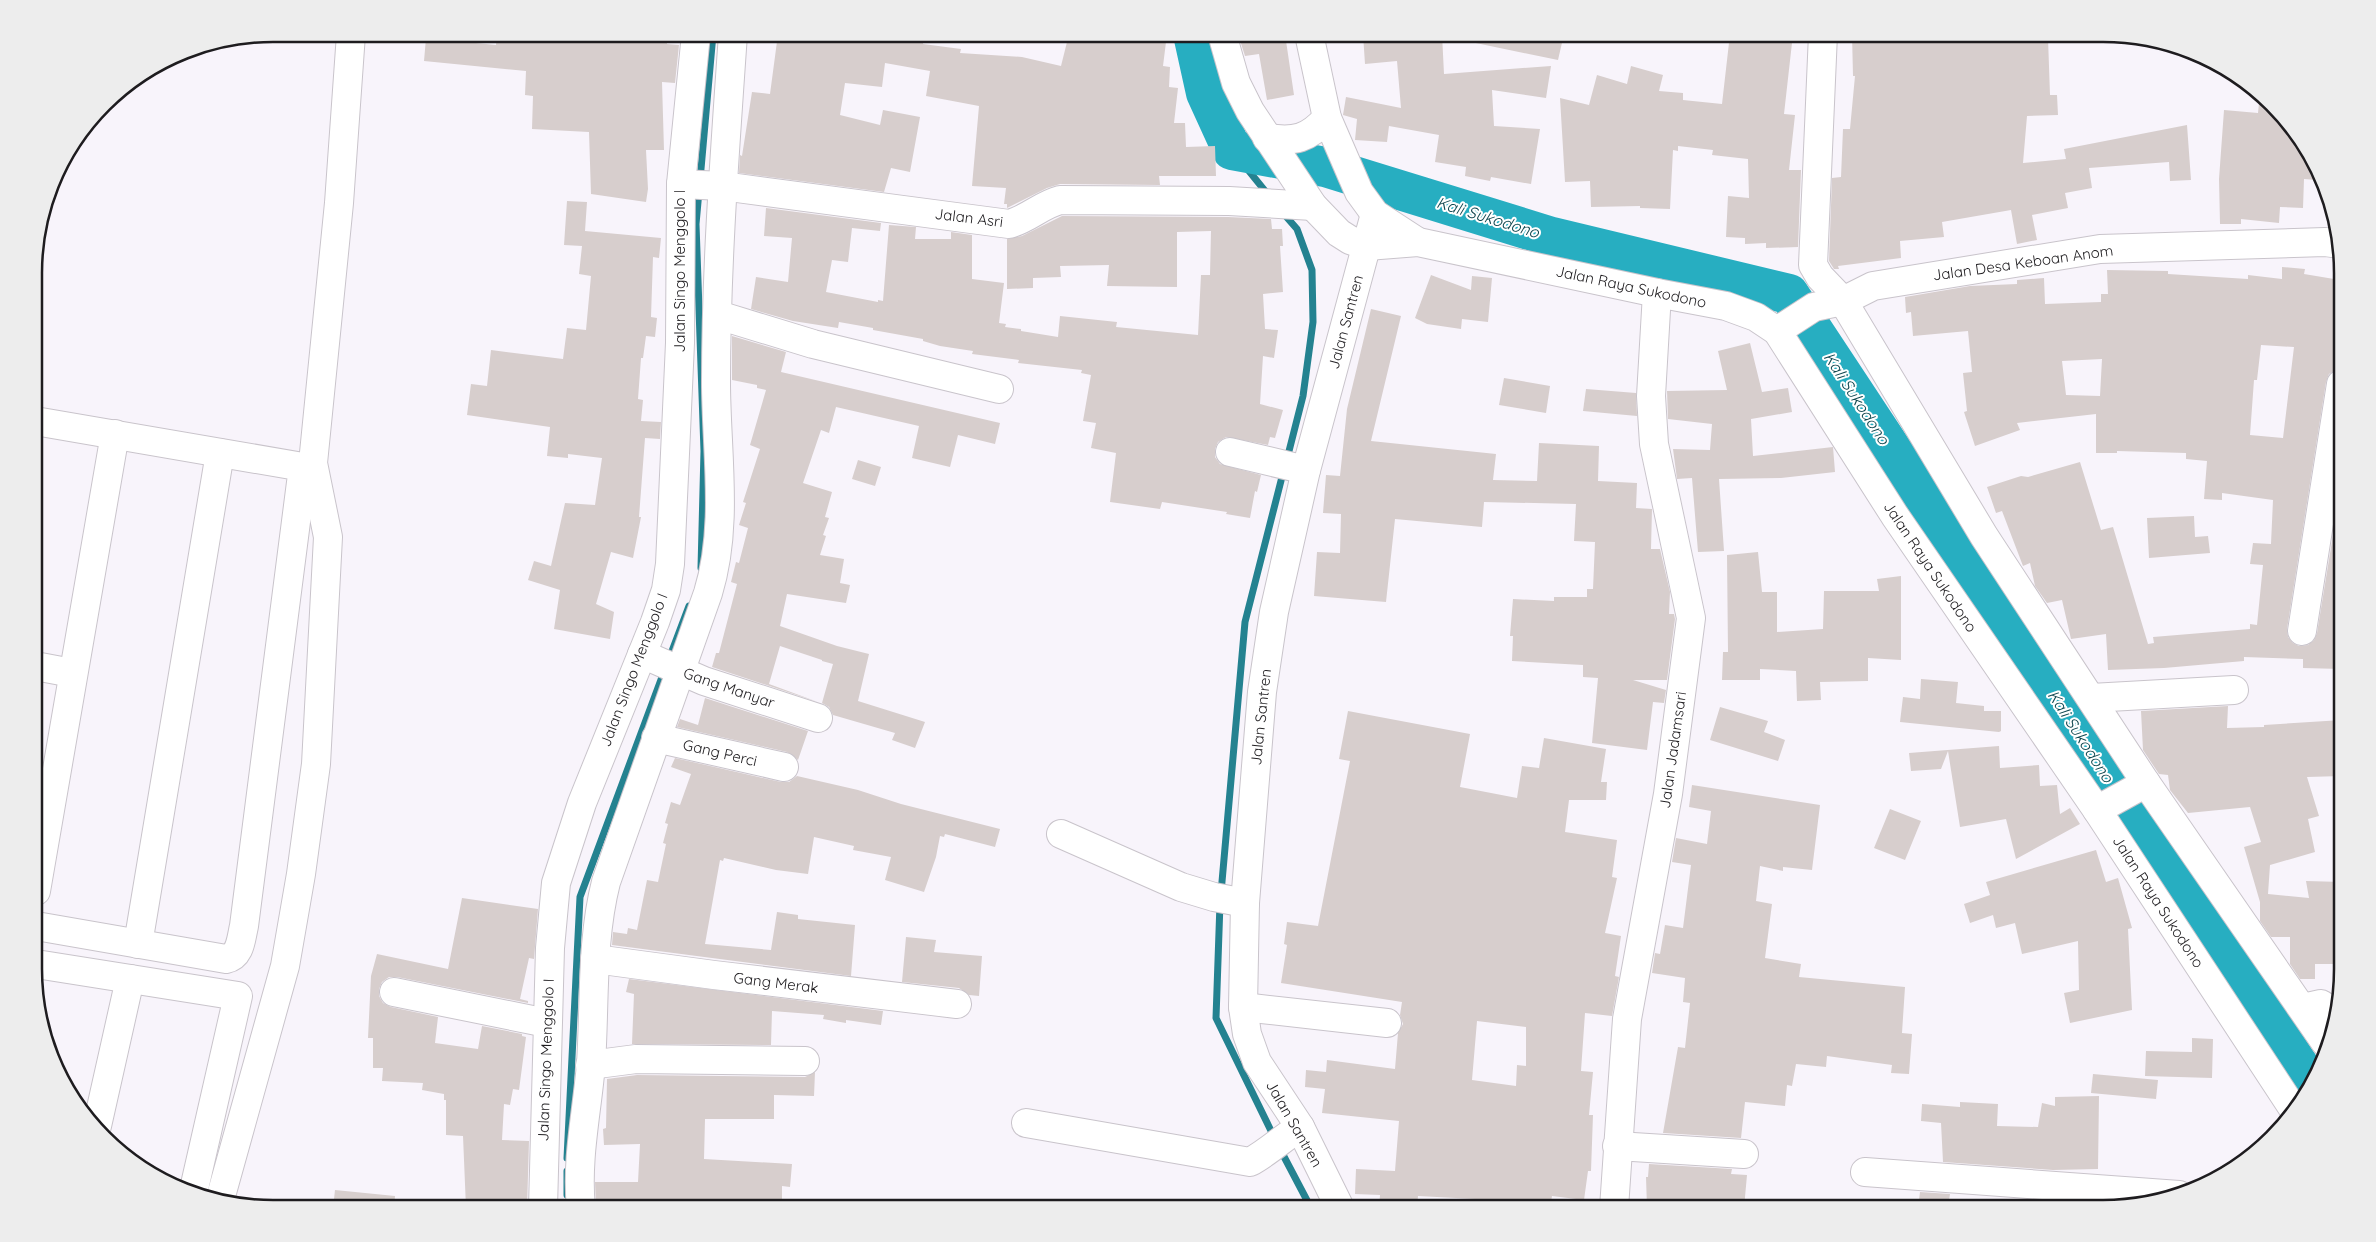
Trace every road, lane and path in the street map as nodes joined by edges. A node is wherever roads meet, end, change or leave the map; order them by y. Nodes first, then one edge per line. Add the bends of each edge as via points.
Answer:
1 (350, 43) edge
2 (695, 43) edge
3 (732, 43) edge
4 (1225, 43) edge
5 (1311, 43) edge
6 (1823, 43) edge
7 (1330, 124) junction
8 (1273, 145) junction
9 (684, 184) junction
10 (718, 185) junction
11 (1293, 201) junction
12 (1375, 214) junction
13 (1418, 242) junction
14 (2332, 243) edge
15 (1366, 246) junction
16 (1657, 293) junction
17 (1843, 301) junction
18 (718, 315) junction
19 (1782, 328) junction
20 (1000, 389) dead end
21 (42, 422) edge
22 (115, 434) junction
23 (2333, 435) edge
24 (1230, 452) dead end
25 (220, 453) junction
26 (1293, 467) junction
27 (2302, 631) dead end
28 (661, 663) junction
29 (42, 667) edge
30 (72, 673) junction
31 (2234, 690) dead end
32 (2091, 698) junction
33 (818, 718) dead end
34 (656, 738) junction
35 (784, 767) dead end
36 (2123, 795) junction
37 (1061, 834) dead end
38 (42, 855) edge
39 (1231, 901) junction
40 (42, 927) edge
41 (138, 944) junction
42 (595, 959) junction
43 (42, 965) edge
44 (130, 979) junction
45 (394, 992) dead end
46 (958, 1004) dead end
47 (1243, 1007) junction
48 (2303, 1008) junction
49 (2330, 1010) edge
50 (547, 1023) junction
51 (1387, 1023) dead end
52 (2322, 1038) edge
53 (805, 1061) dead end
54 (590, 1065) junction
55 (2290, 1103) edge
56 (99, 1119) edge
57 (1026, 1123) dead end
58 (1284, 1137) junction
59 (1617, 1146) junction
60 (1744, 1154) dead end
61 (1865, 1172) dead end
62 (195, 1185) edge
63 (222, 1194) edge
64 (2134, 1198) edge
65 (2097, 1199) edge
66 (543, 1200) edge
67 (581, 1200) edge
68 (1334, 1200) edge
69 (1614, 1200) edge

1 - 63 street via 339,203 313,463 328,537 316,764 285,966
2 - 9 street, Jalan Singo Menggolo I
3 - 10 street
4 - 8 street via 1236,83
5 - 7 street, Jalan Raya Sukodono
6 - 17 street via 1813,265
7 - 8 street via 1302,138
7 - 12 street, Jalan Raya Sukodono via 1359,192
8 - 11 street
9 - 10 street, Jalan Asri
9 - 28 street, Jalan Singo Menggolo I via 670,564
10 - 11 street, Jalan Asri via 1009,224 1024,220 1048,203 1060,200
10 - 18 street
11 - 15 street via 1339,233
12 - 13 street, Jalan Raya Sukodono
12 - 15 street, Jalan Santren
13 - 15 street, Jalan Raya Sukodono
13 - 16 street, Jalan Raya Sukodono
14 - 17 street, Jalan Desa Keboan Anom via 2100,249 1873,286
15 - 26 street, Jalan Santren
16 - 19 street, Jalan Raya Sukodono via 1726,306
16 - 59 street, Jalan Jadamsari via 1651,396 1654,444 1691,618 1668,794 1627,1019
17 - 19 street, Jalan Desa Keboan Anom via 1814,307
17 - 32 street via 1984,536
18 - 20 street via 813,344
18 - 28 street via 719,541 715,572
19 - 36 street, Jalan Raya Sukodono via 1895,516
21 - 22 street
22 - 25 street
22 - 30 street
23 - 27 street
24 - 26 street
25 - 41 street
25 - 41 street via 303,467 244,926 238,951 232,958
26 - 39 street, Jalan Santren
28 - 33 street, Gang Manyar via 704,681
28 - 34 street
28 - 50 street, Jalan Singo Menggolo I via 582,803 556,883
29 - 30 street
30 - 38 street
31 - 32 street
32 - 36 street
34 - 35 street, Gang Perci
34 - 42 street via 606,882 600,905
36 - 48 street
36 - 55 street, Jalan Raya Sukodono
37 - 39 street via 1181,887
39 - 47 street, Jalan Santren
40 - 41 street
42 - 46 street, Gang Merak
42 - 54 street
43 - 44 street
44 - 56 street
44 - 62 street via 238,996
45 - 50 street
47 - 51 street
47 - 58 street, Jalan Santren via 1247,1034
48 - 49 street via 2321,1004
48 - 52 street
50 - 66 street, Jalan Singo Menggolo I
53 - 54 street via 636,1059
54 - 67 street via 580,1168
57 - 58 street via 1244,1162 1261,1157
58 - 68 street, Jalan Santren
59 - 60 street
59 - 69 street, Jalan Jadamsari
61 - 65 street
64 - 65 street

